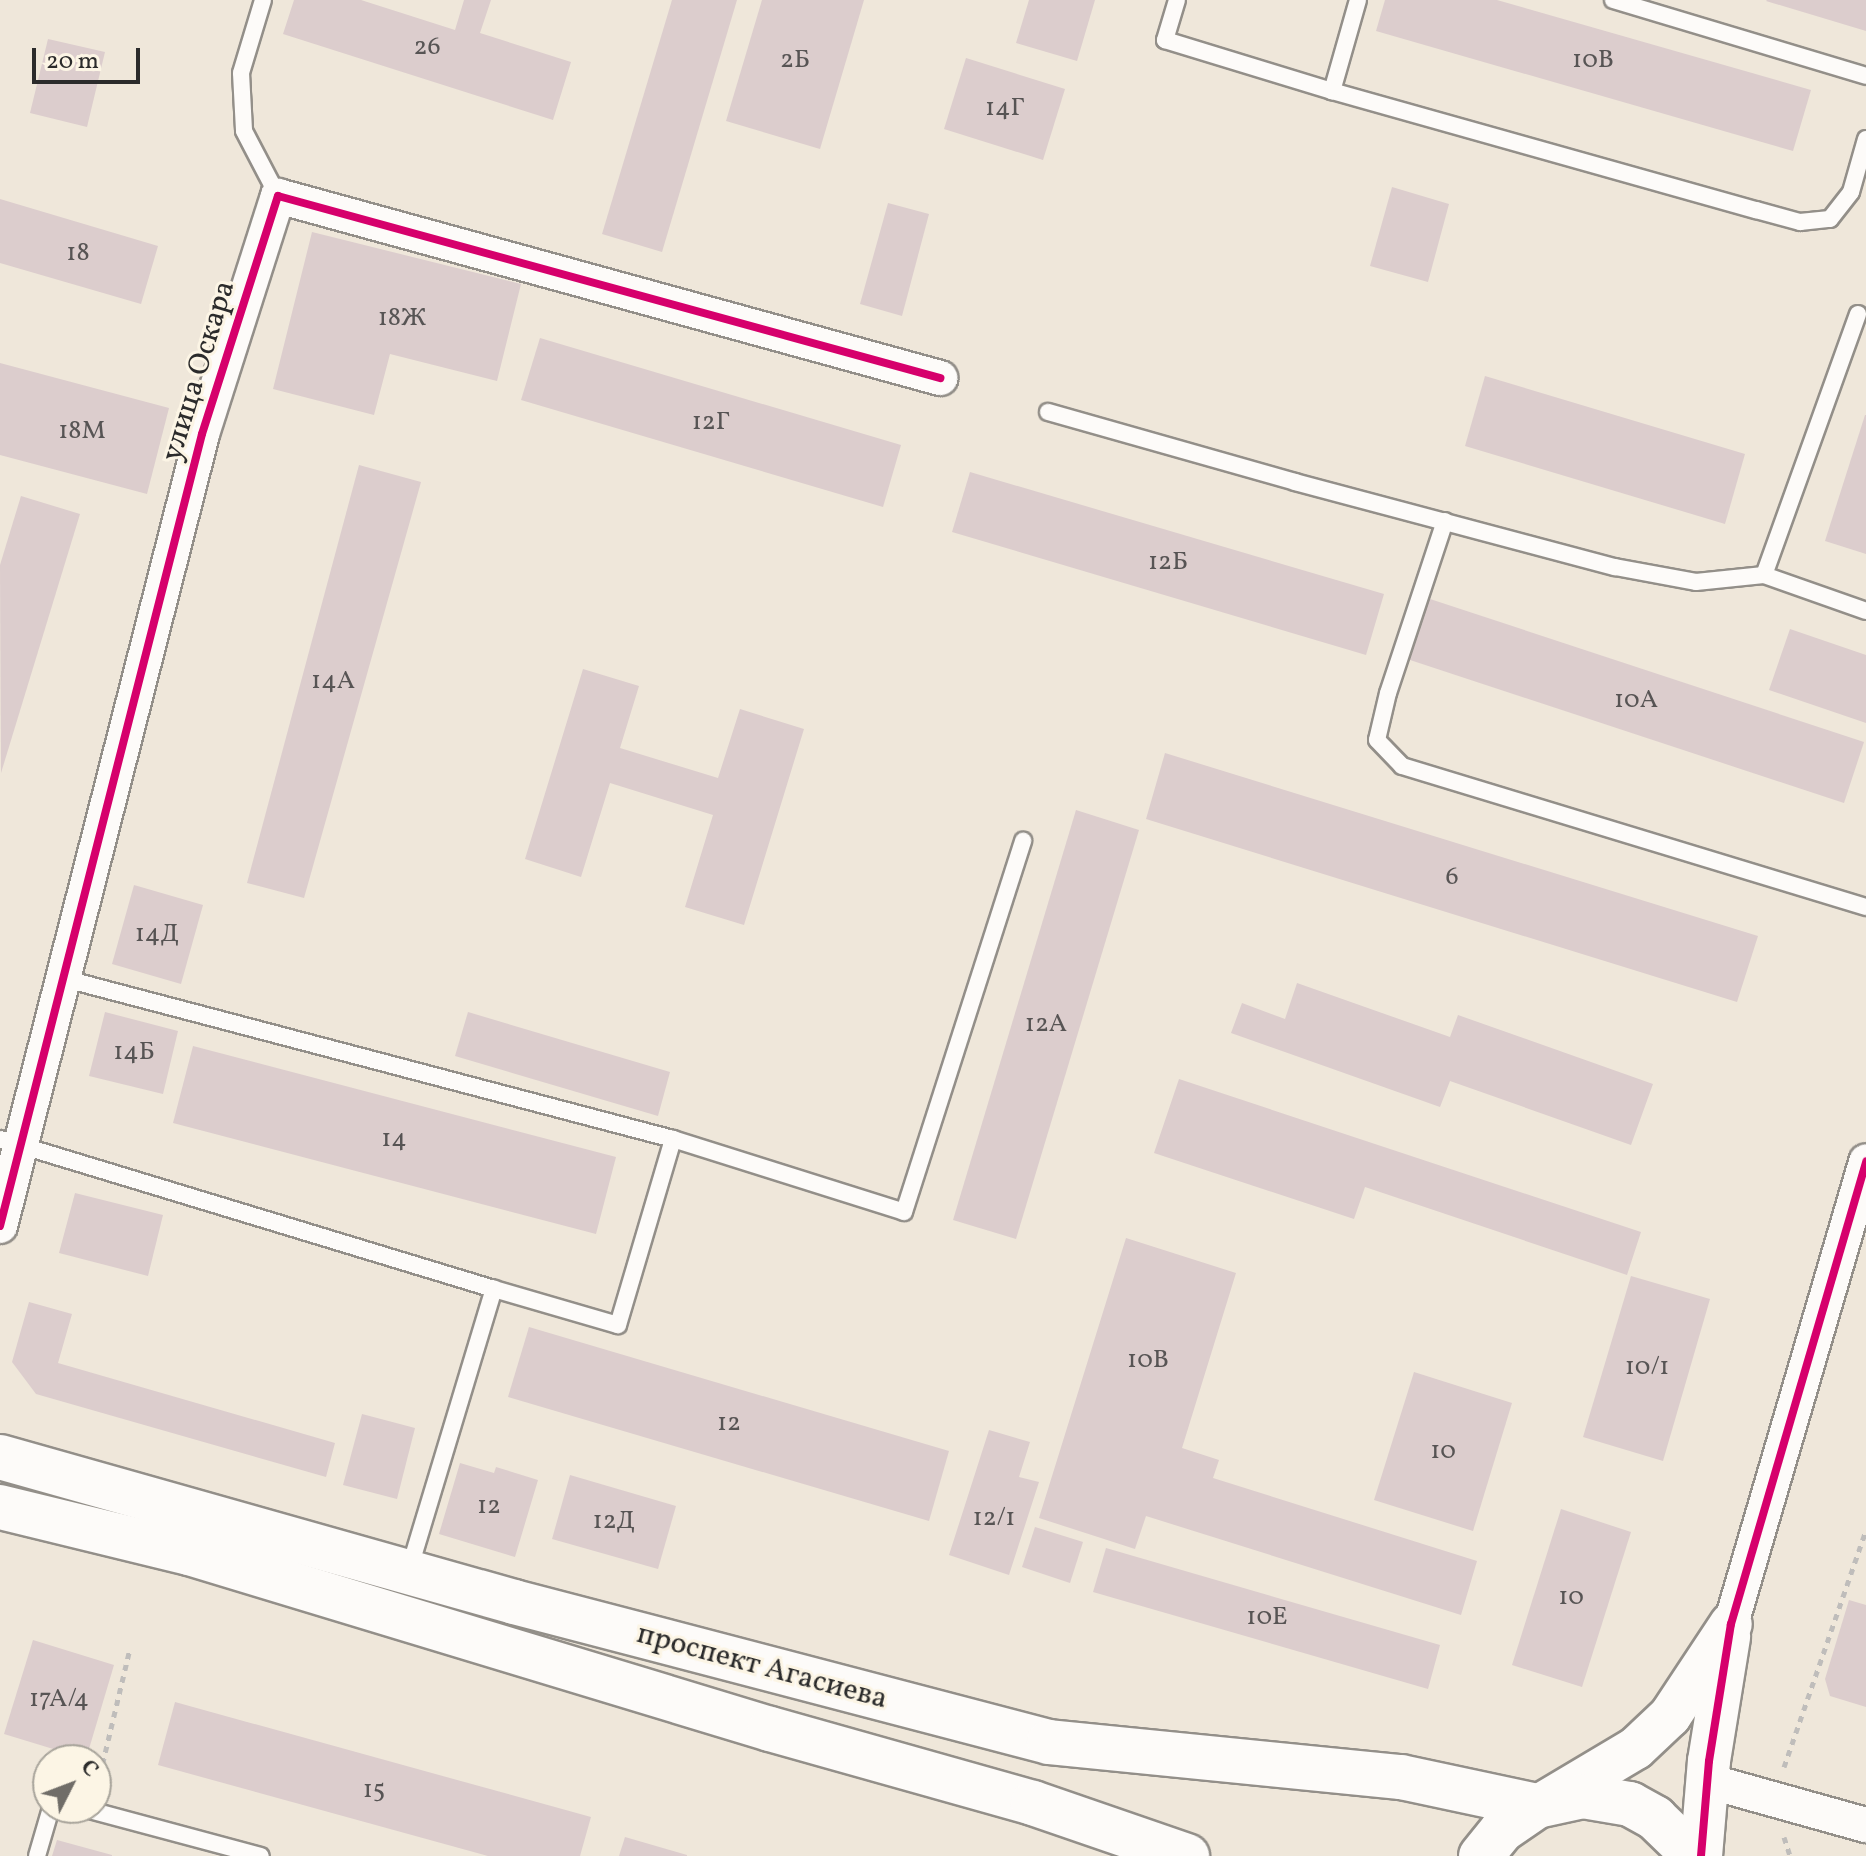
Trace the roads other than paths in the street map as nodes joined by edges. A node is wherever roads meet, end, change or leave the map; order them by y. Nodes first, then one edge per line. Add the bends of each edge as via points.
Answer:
1 (263, 0) edge
2 (1177, 0) edge
3 (1358, 0) edge
4 (1613, 0) edge
5 (1866, 76) edge
6 (1332, 91) junction
7 (1866, 139) edge
8 (278, 196) junction
9 (1858, 314) dead end
10 (940, 378) dead end
11 (1048, 412) dead end
12 (1445, 521) junction
13 (1764, 575) junction
14 (1866, 611) edge
15 (1023, 841) dead end
16 (1866, 907) edge
17 (62, 978) junction
18 (673, 1139) junction
19 (9, 1142) edge
20 (1866, 1161) edge
21 (0, 1226) edge
22 (494, 1289) junction
23 (4, 1453) edge
24 (0, 1507) edge
25 (409, 1571) junction
26 (1731, 1624) junction
27 (1708, 1781) junction
28 (1537, 1806) junction
29 (112, 1816) edge
30 (46, 1824) edge
31 (1866, 1825) edge
32 (37, 1856) edge
33 (261, 1856) edge
34 (1187, 1856) edge
35 (1481, 1856) edge
36 (1689, 1856) edge
37 (1701, 1856) edge

1 - 8 lane via 241,73 244,131
2 - 6 lane via 1165,40
3 - 6 lane
4 - 5 lane
6 - 7 lane via 1800,222 1830,219 1851,192
8 - 10 street
8 - 17 street, улица Оскара via 202,434
9 - 13 lane
11 - 12 lane
12 - 13 lane via 1615,567 1696,582
12 - 16 lane via 1377,740 1402,766
13 - 14 lane
15 - 18 lane via 904,1212
17 - 18 lane
17 - 19 street, улица Оскара
18 - 22 lane via 618,1325
19 - 21 street, улица Оскара
19 - 22 lane
20 - 26 street
22 - 25 lane
23 - 25 main road, проспект Агасиева
24 - 34 main road, проспект Агасиева via 189,1553 1033,1803
25 - 28 main road, проспект Агасиева via 1049,1742 1401,1777
26 - 27 street
26 - 28 street via 1670,1716 1636,1748
27 - 31 street
27 - 37 street
28 - 35 main road via 1502,1830
28 - 36 main road via 1583,1796 1630,1804 1655,1818
29 - 33 lane
30 - 32 lane

